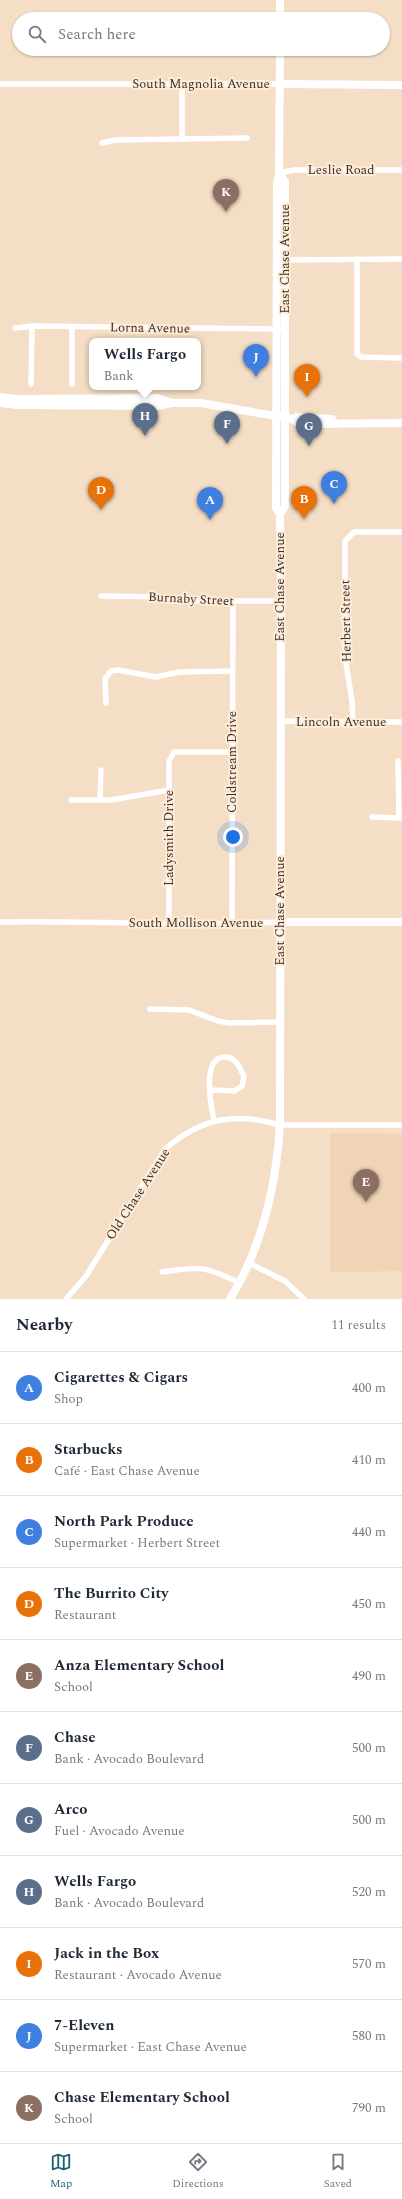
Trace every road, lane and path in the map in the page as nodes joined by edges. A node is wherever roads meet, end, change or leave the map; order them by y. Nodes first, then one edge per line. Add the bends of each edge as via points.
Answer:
1 (280, 0) edge
2 (280, 12) edge
3 (280, 56) edge
4 (182, 83) junction
5 (0, 84) edge
6 (280, 84) junction
7 (402, 85) edge
8 (247, 138) dead end
9 (182, 139) junction
10 (102, 143) dead end
11 (402, 170) edge
12 (279, 172) junction
13 (280, 259) junction
14 (357, 259) junction
15 (402, 259) edge
16 (32, 326) junction
17 (72, 327) junction
18 (15, 328) dead end
19 (280, 329) junction
20 (402, 358) edge
21 (31, 384) dead end
22 (72, 384) dead end
23 (0, 397) edge
24 (0, 403) edge
25 (172, 403) junction
26 (275, 416) junction
27 (284, 417) junction
28 (402, 423) edge
29 (280, 514) junction
30 (402, 532) edge
31 (101, 596) dead end
32 (233, 601) junction
33 (280, 601) junction
34 (232, 672) junction
35 (106, 703) dead end
36 (280, 722) junction
37 (352, 722) junction
38 (402, 722) edge
39 (232, 752) junction
40 (398, 761) dead end
41 (101, 770) dead end
42 (169, 790) junction
43 (71, 800) dead end
44 (100, 800) junction
45 (372, 817) dead end
46 (400, 818) edge
47 (0, 922) edge
48 (280, 922) junction
49 (402, 922) edge
50 (169, 924) junction
51 (232, 924) junction
52 (150, 1009) dead end
53 (280, 1022) junction
54 (211, 1090) junction
55 (214, 1121) junction
56 (280, 1125) junction
57 (402, 1125) edge
58 (249, 1264) junction
59 (162, 1272) dead end
60 (239, 1283) junction
61 (66, 1299) edge
62 (230, 1299) edge
63 (304, 1299) edge

1 - 2 main road
3 - 6 main road, East Chase Avenue
4 - 5 street, South Magnolia Avenue
4 - 6 street, South Magnolia Avenue
4 - 9 street
6 - 7 main road, South Magnolia Avenue
6 - 12 main road, East Chase Avenue
8 - 9 street
9 - 10 street via 115,140
11 - 12 street, Leslie Road
12 - 13 main road, East Chase Avenue via 285,182
13 - 14 street
13 - 19 main road, East Chase Avenue
14 - 15 street
14 - 20 street via 356,348 361,357
16 - 17 street, Lorna Avenue
16 - 18 street, Lorna Avenue
16 - 21 street
17 - 19 street, Lorna Avenue
17 - 22 street
19 - 26 main road, East Chase Avenue
19 - 27 main road, East Chase Avenue
23 - 25 main road via 157,398
24 - 25 main road via 142,406
25 - 26 main road via 215,405
26 - 27 main road
26 - 29 main road, East Chase Avenue via 276,508
27 - 28 main road via 296,422 332,425 334,422
27 - 29 main road, East Chase Avenue via 285,506
29 - 33 main road, East Chase Avenue
30 - 37 street, Herbert Street via 354,532 345,541 345,657 352,701
31 - 32 street, Burnaby Street via 169,596 187,601
32 - 33 street, Burnaby Street
32 - 34 street, Coldstream Drive
33 - 36 main road, East Chase Avenue
34 - 35 street via 179,672 156,678 118,670 111,672 104,679
34 - 39 street, Coldstream Drive
36 - 37 street, Lincoln Avenue
36 - 48 main road, East Chase Avenue
37 - 38 street, Lincoln Avenue
39 - 42 street, Ladysmith Drive via 174,752 169,761
39 - 51 street, Coldstream Drive
40 - 46 street
41 - 44 street
42 - 44 street via 119,800
42 - 50 street, Ladysmith Drive
43 - 44 street
45 - 46 street
47 - 50 street, South Mollison Avenue via 85,921
48 - 49 main road, South Mollison Avenue
48 - 51 street, South Mollison Avenue
48 - 53 main road, East Chase Avenue
50 - 51 street, South Mollison Avenue
52 - 53 street via 189,1010 230,1023
53 - 56 main road, East Chase Avenue
54 - 54 street via 210,1068 213,1063 222,1057 234,1059 244,1076 242,1086 234,1091
54 - 55 street via 210,1101
55 - 56 street, Old Chase Avenue via 254,1118
55 - 61 street, Old Chase Avenue via 180,1136 165,1149 86,1276
56 - 57 street, Old Chase Avenue
56 - 58 main road, East Chase Avenue via 278,1164 271,1199
58 - 60 main road, East Chase Avenue
58 - 63 street via 285,1281
59 - 60 street via 202,1268 214,1270
60 - 62 main road, East Chase Avenue

